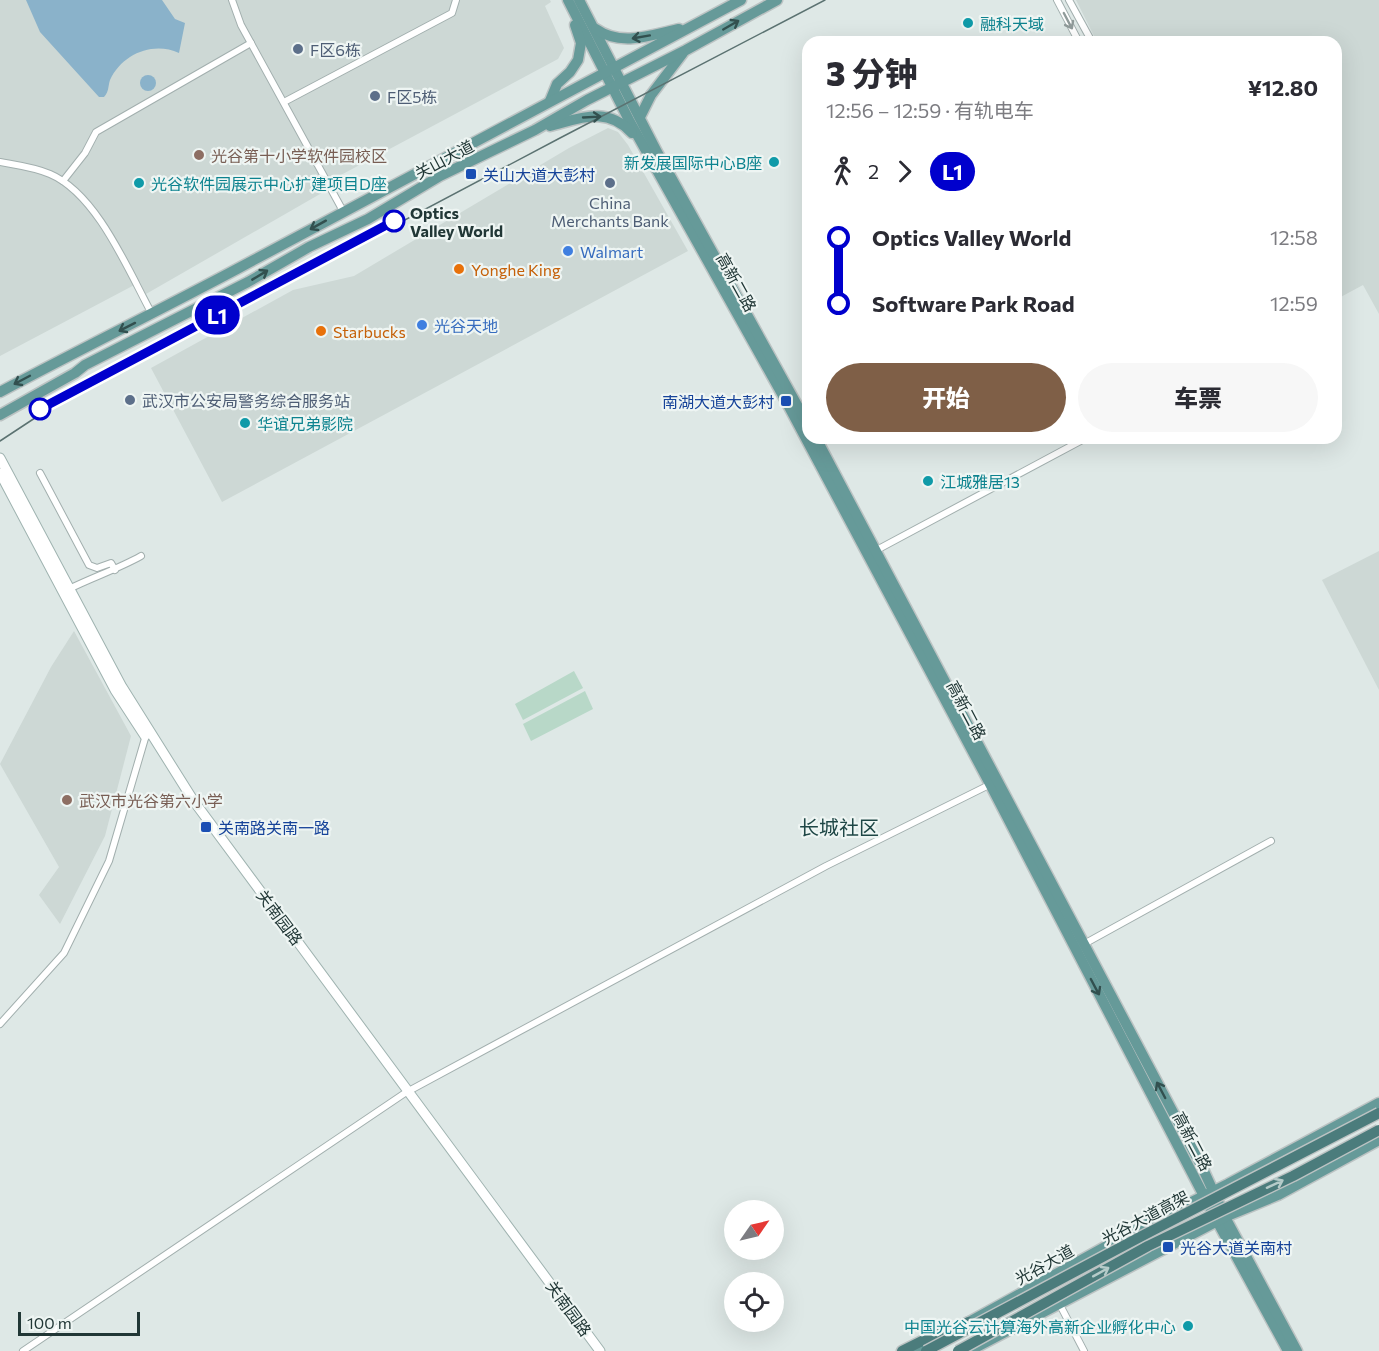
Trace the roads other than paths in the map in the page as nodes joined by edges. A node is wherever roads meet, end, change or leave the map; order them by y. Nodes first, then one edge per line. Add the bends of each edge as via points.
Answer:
1 (232, 0) edge
2 (456, 0) edge
3 (566, 0) edge
4 (579, 0) edge
5 (741, 0) edge
6 (777, 0) edge
7 (1057, 0) edge
8 (1069, 0) edge
9 (691, 26) junction
10 (594, 27) junction
11 (1076, 36) edge
12 (1089, 36) edge
13 (251, 43) junction
14 (686, 50) junction
15 (610, 70) junction
16 (617, 85) junction
17 (550, 100) junction
18 (284, 102) junction
19 (640, 117) junction
20 (535, 130) junction
21 (643, 144) junction
22 (0, 162) edge
23 (63, 181) junction
24 (343, 211) junction
25 (152, 314) junction
26 (0, 392) edge
27 (802, 414) edge
28 (0, 415) edge
29 (802, 429) edge
30 (810, 444) edge
31 (819, 444) edge
32 (1075, 444) edge
33 (0, 458) edge
34 (0, 473) edge
35 (40, 473) dead end
36 (872, 552) junction
37 (141, 556) dead end
38 (115, 570) junction
39 (67, 590) junction
40 (147, 734) junction
41 (994, 782) junction
42 (1271, 841) dead end
43 (1084, 944) junction
44 (0, 1024) edge
45 (407, 1092) junction
46 (1379, 1103) edge
47 (1379, 1113) edge
48 (1379, 1130) edge
49 (1379, 1140) edge
50 (1192, 1171) junction
51 (1209, 1194) junction
52 (1168, 1213) junction
53 (1221, 1219) junction
54 (1060, 1305) junction
55 (969, 1322) junction
56 (23, 1351) edge
57 (592, 1351) edge
58 (600, 1351) edge
59 (902, 1351) edge
60 (914, 1351) edge
61 (926, 1351) edge
62 (957, 1351) edge
63 (969, 1351) edge
64 (1084, 1351) edge
65 (1288, 1351) edge
66 (1297, 1351) edge

1 - 13 street
2 - 18 street via 452,13
3 - 15 main road
3 - 17 main road via 580,50 578,60 557,84
4 - 10 main road
5 - 9 main road, 关山大道
14 -> 6 main road, 关山大道
7 -> 11 street
8 - 12 street
9 -> 10 main road via 637,39 605,36
9 - 15 main road, 关山大道
10 - 15 main road
13 - 18 street
13 - 23 street via 96,132
14 - 16 main road, 关山大道
14 - 19 main road via 651,95
15 - 16 main road
15 - 17 main road, 关山大道
16 - 19 main road, 高新二路
16 - 20 main road, 关山大道
16 - 21 main road, 高新二路
17 - 24 main road, 关山大道
18 - 24 street
19 - 27 main road, 高新二路
20 -> 21 main road via 584,117 607,116 624,124
28 -> 20 main road, 关山大道 via 85,365 368,219 440,176
21 - 29 main road, 高新二路
22 - 23 street
23 - 25 street via 85,198 103,223
24 -> 25 main road, 关山大道
25 -> 26 main road, 关山大道
30 - 36 main road, 高新二路
31 - 36 main road, 高新二路
32 - 36 street
33 - 39 main road, 关南园路
34 - 39 main road, 关南园路
35 - 38 street via 89,565 97,568 111,563
36 - 41 main road, 高新二路
37 - 38 street
38 - 39 street
39 - 40 main road, 关南园路 via 115,690
40 - 44 street via 110,861 64,953
40 - 45 main road, 关南园路 via 189,803
41 - 43 main road, 高新二路
41 - 45 street via 826,866
41 -> 50 main road, 高新二路
42 - 43 street
51 -> 43 main road, 高新二路
45 - 56 street
45 - 57 main road, 关南园路
45 - 58 main road, 关南园路
46 - 51 main road, 光谷大道
47 - 61 highway, 光谷大道高架, bridge
62 -> 48 highway, 光谷大道高架, bridge via 1148,1246
49 - 53 main road via 1278,1195
50 - 51 main road, 高新二路
50 - 52 main road via 1191,1194
51 - 52 main road, 光谷大道
51 - 53 main road, 高新二路
52 - 55 main road, 光谷大道
53 - 54 main road
53 - 65 main road, 高新二路
53 - 66 main road, 高新二路
54 - 63 main road
54 - 64 street
55 - 59 highway
55 - 60 main road, 光谷大道

